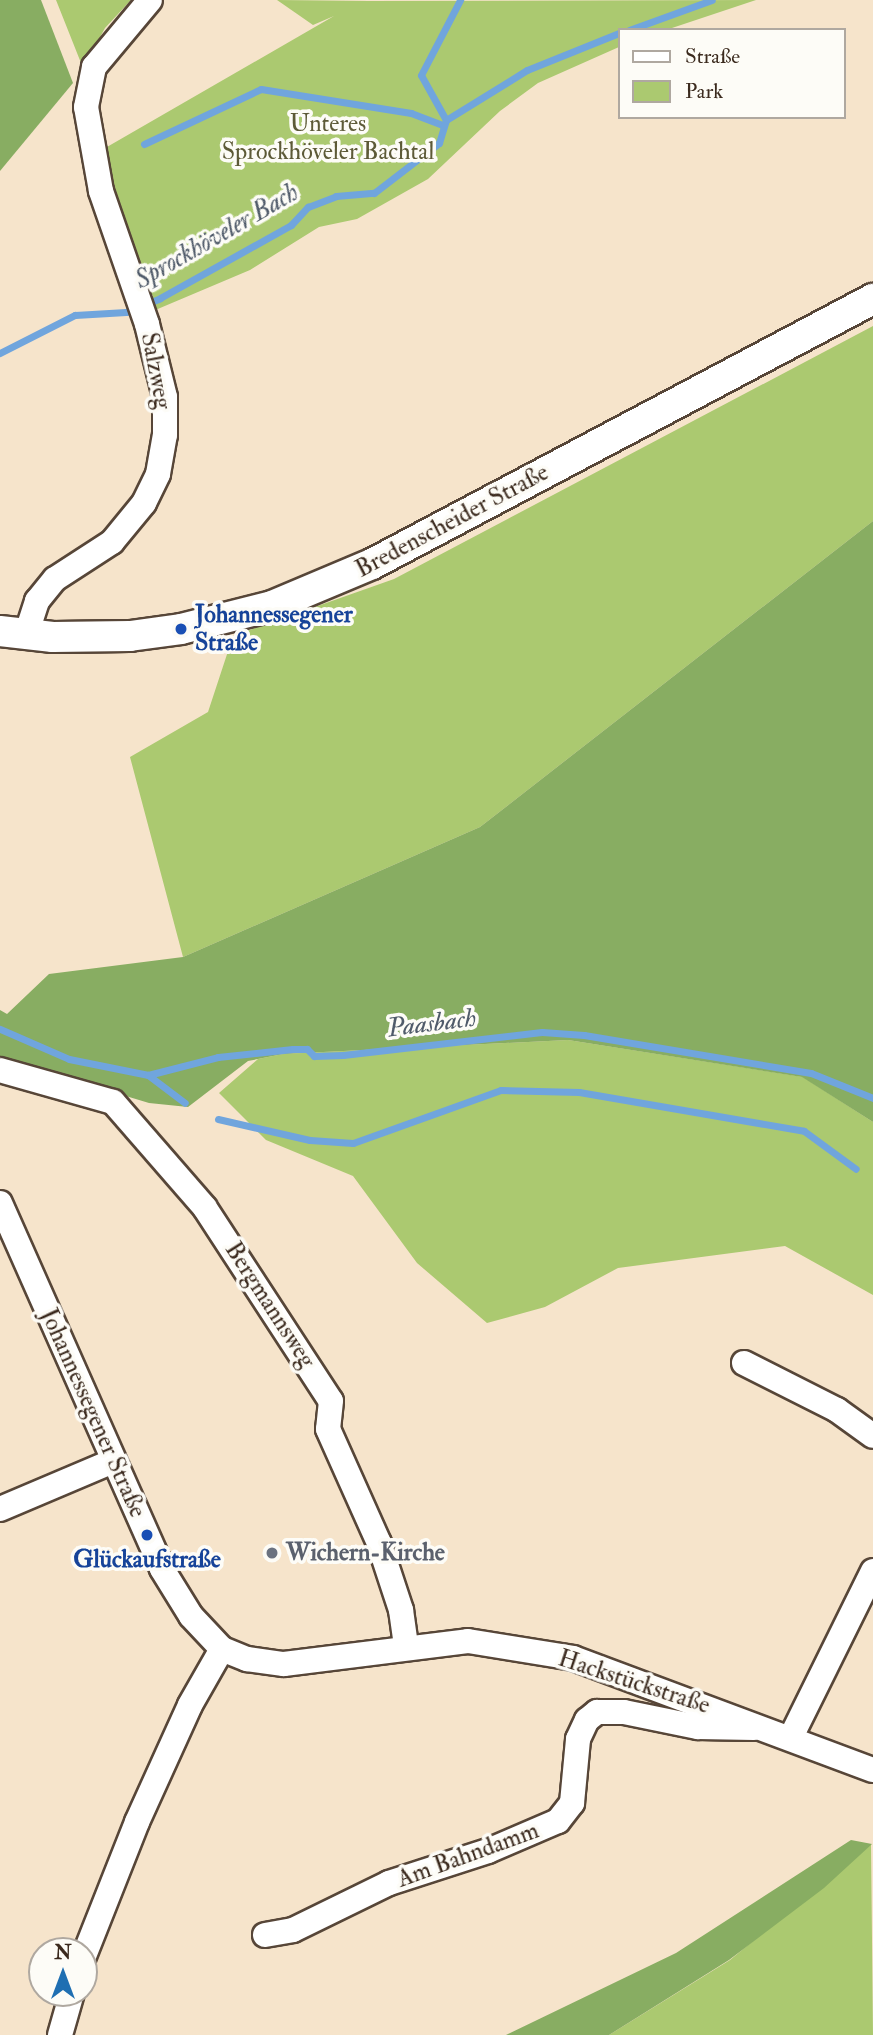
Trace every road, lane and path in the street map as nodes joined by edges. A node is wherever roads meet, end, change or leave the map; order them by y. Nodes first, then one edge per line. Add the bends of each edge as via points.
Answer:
1 (150, 0) edge
2 (873, 299) edge
3 (13, 633) edge
4 (0, 1070) edge
5 (0, 1203) edge
6 (744, 1363) dead end
7 (873, 1436) edge
8 (113, 1461) junction
9 (0, 1509) edge
10 (873, 1571) edge
11 (406, 1646) junction
12 (222, 1649) junction
13 (765, 1727) junction
14 (790, 1737) junction
15 (873, 1770) edge
16 (265, 1935) dead end
17 (92, 1937) edge
18 (68, 2007) edge
19 (60, 2035) edge

1 - 3 street, Salzweg via 94,67 86,95 101,191 147,324 165,397 158,474 144,503 121,532 54,579
2 - 3 main road, Bredenscheider Straße via 325,586 272,606 181,629 130,636
4 - 11 street, Bergmannsweg via 113,1102 205,1208 331,1401 328,1429 380,1543 401,1610
5 - 8 street, Johannessegener Straße
6 - 7 street via 837,1410
8 - 9 street
8 - 12 street, Johannessegener Straße via 162,1569 191,1616
10 - 14 street
11 - 12 street, Hackstückstraße via 284,1664 247,1659
11 - 13 street, Hackstückstraße via 468,1641 573,1658
12 - 17 street via 190,1705
13 - 14 street, Hackstückstraße
13 - 16 street, Am Bahndamm via 698,1727 624,1712 597,1712 587,1720 578,1739 572,1803 558,1821 488,1851 389,1883 293,1930
14 - 15 street, Hackstückstraße
18 - 19 street

